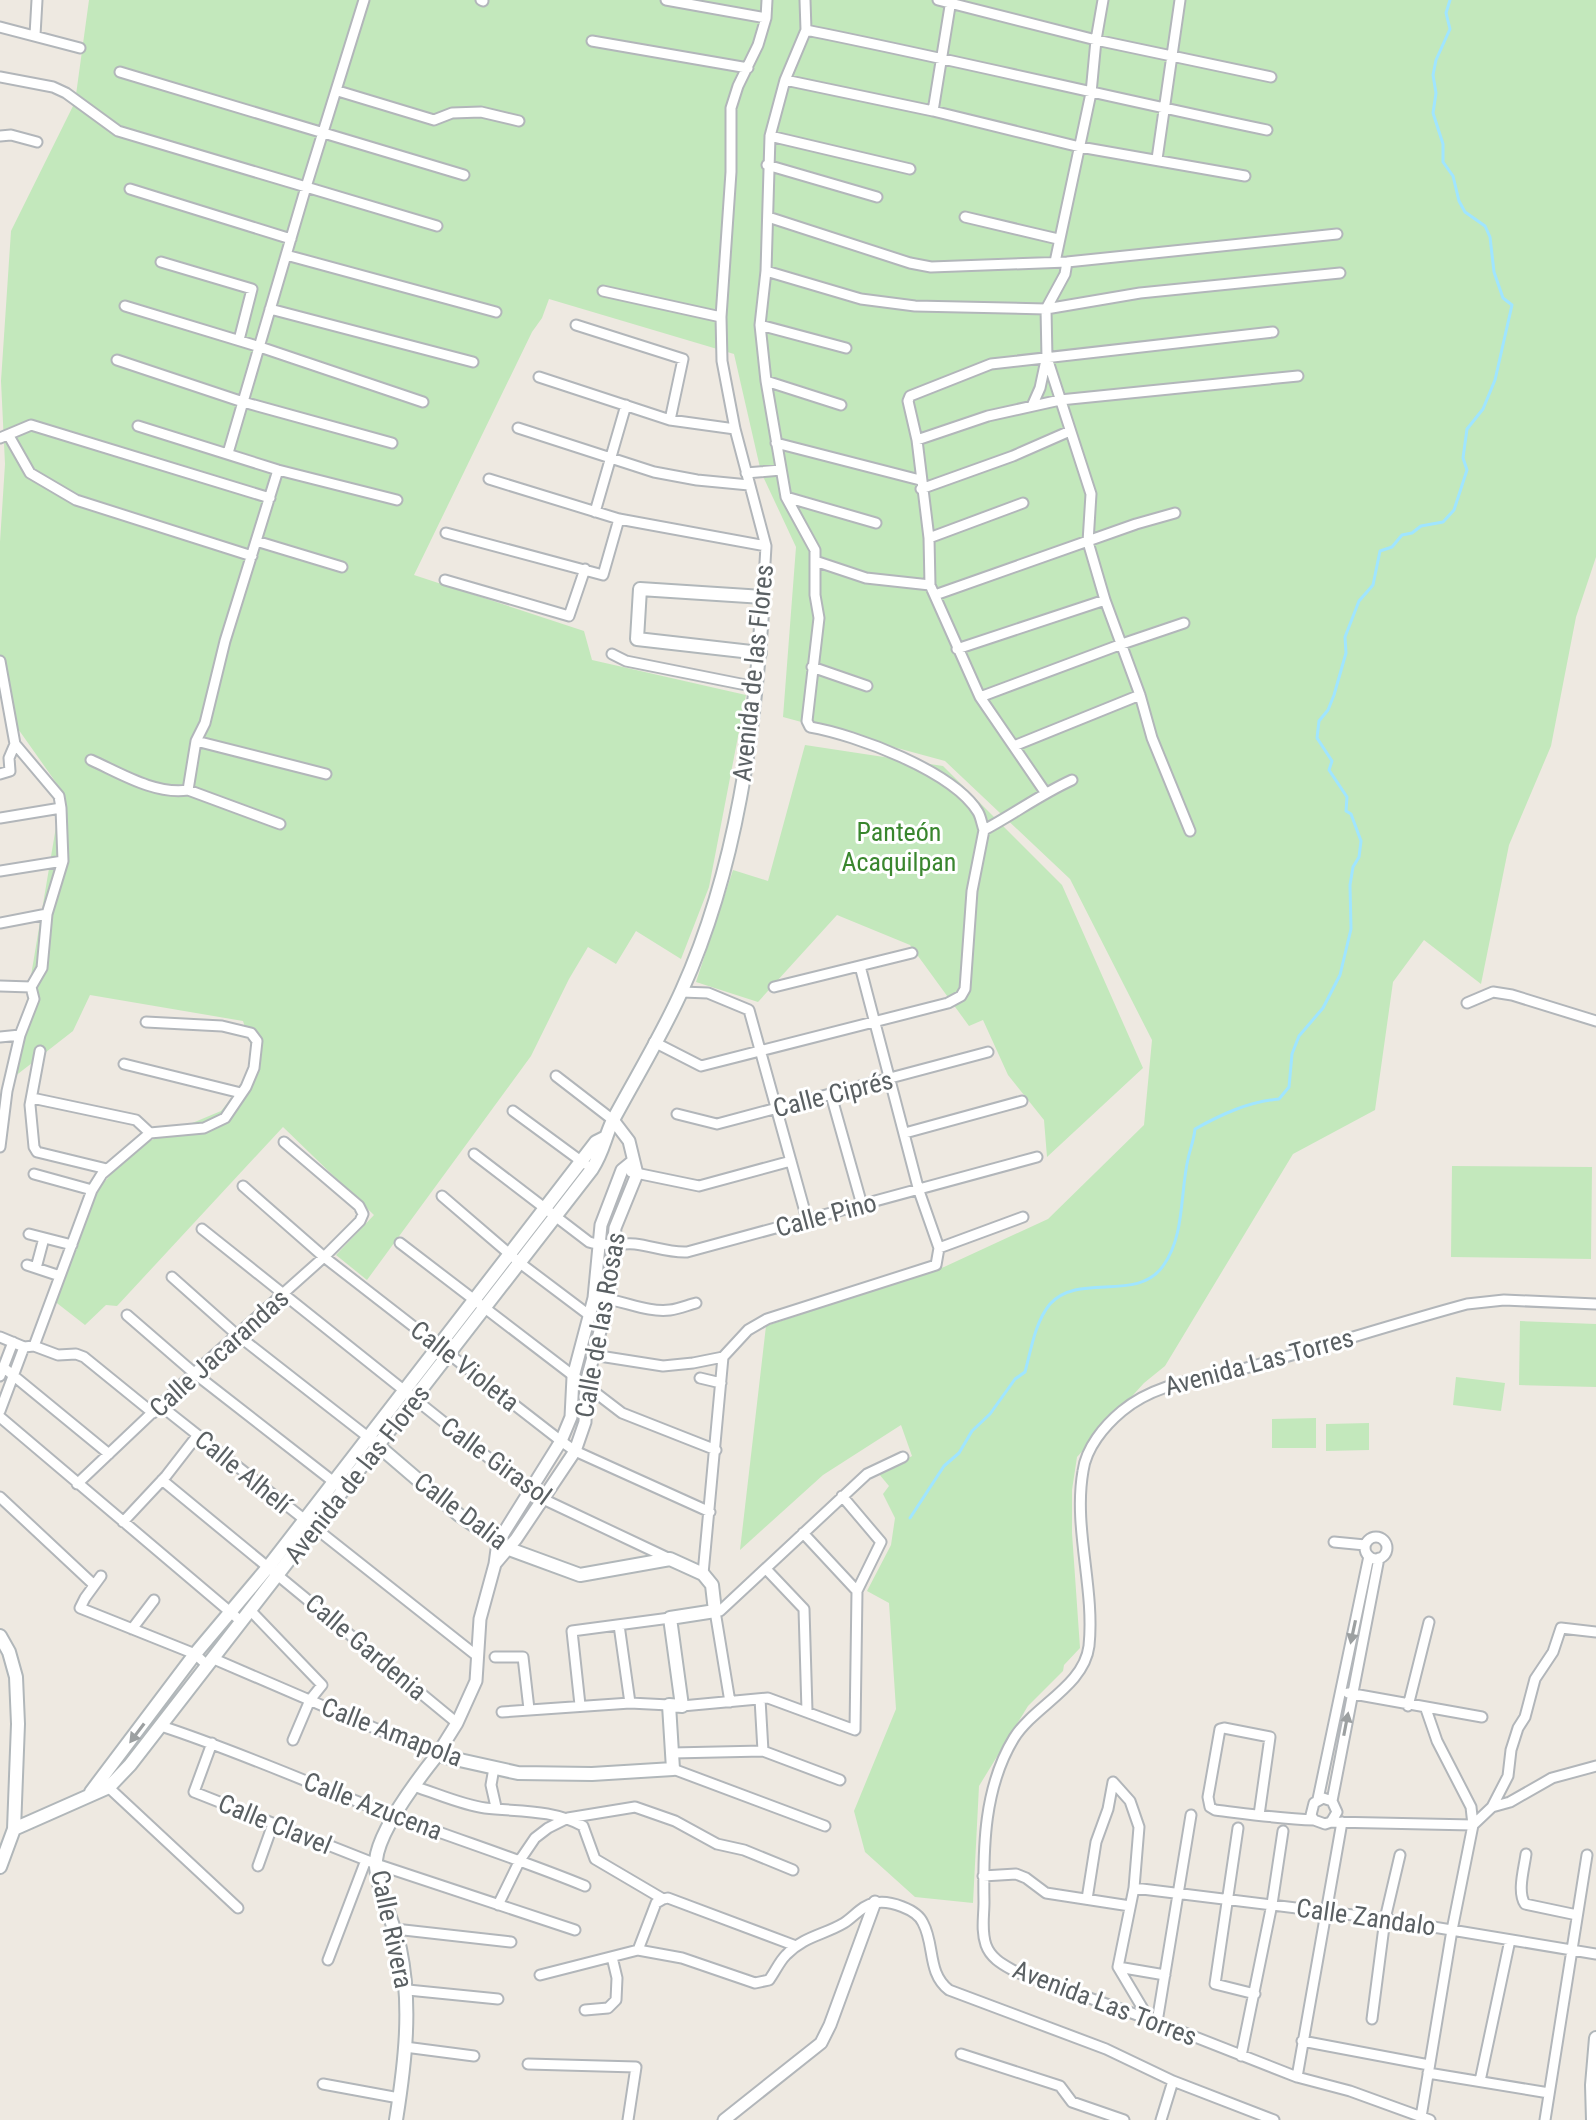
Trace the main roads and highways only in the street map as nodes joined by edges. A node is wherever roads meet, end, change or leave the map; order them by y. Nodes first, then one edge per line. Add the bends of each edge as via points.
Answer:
1 (760, 653) junction
2 (604, 1138) junction
3 (551, 1212) junction
4 (515, 1258) junction
5 (372, 1442) junction
6 (309, 1525) junction
7 (670, 1559) joint
8 (274, 1570) junction
9 (236, 1618) junction
10 (0, 1636) edge
11 (437, 1755) joint
12 (673, 1769) joint
13 (105, 1784) junction
14 (14, 1829) junction
15 (0, 1867) edge
16 (1596, 2038) edge
17 (396, 2120) edge
18 (1593, 2120) edge

1 - 1 main road, Avenida de las Flores via 763,597 640,589 637,639
1 - 2 main road, Avenida de las Flores via 720,887 682,992
2 - 3 main road, Avenida de las Flores via 581,1161
2 - 3 main road, Avenida de las Flores via 605,1149 592,1169
3 - 4 main road, Avenida de las Flores
4 - 5 main road, Avenida de las Flores via 438,1345
4 - 5 main road, Avenida de las Flores via 450,1355
5 - 6 main road, Avenida de las Flores via 344,1490
5 - 6 main road, Avenida de las Flores via 332,1482
5 - 7 main road, Calle Dalia via 503,1546 580,1575
6 - 8 main road, Avenida de las Flores
7 - 12 main road, Calle Girasol via 703,1574 712,1585 715,1611 670,1618 676,1706
8 - 9 main road, Avenida de las Flores
8 - 9 main road, Avenida de las Flores via 250,1610
9 - 13 main road, Avenida de las Flores via 177,1706
9 -> 13 main road, Avenida de las Flores via 195,1654
10 - 14 main road via 16,1677
11 - 12 main road, Calle Amapola via 533,1773
11 - 17 main road, Calle Rivera via 413,1786 371,1862 395,1929 408,1990
13 - 14 main road
14 - 15 main road
16 - 18 main road

